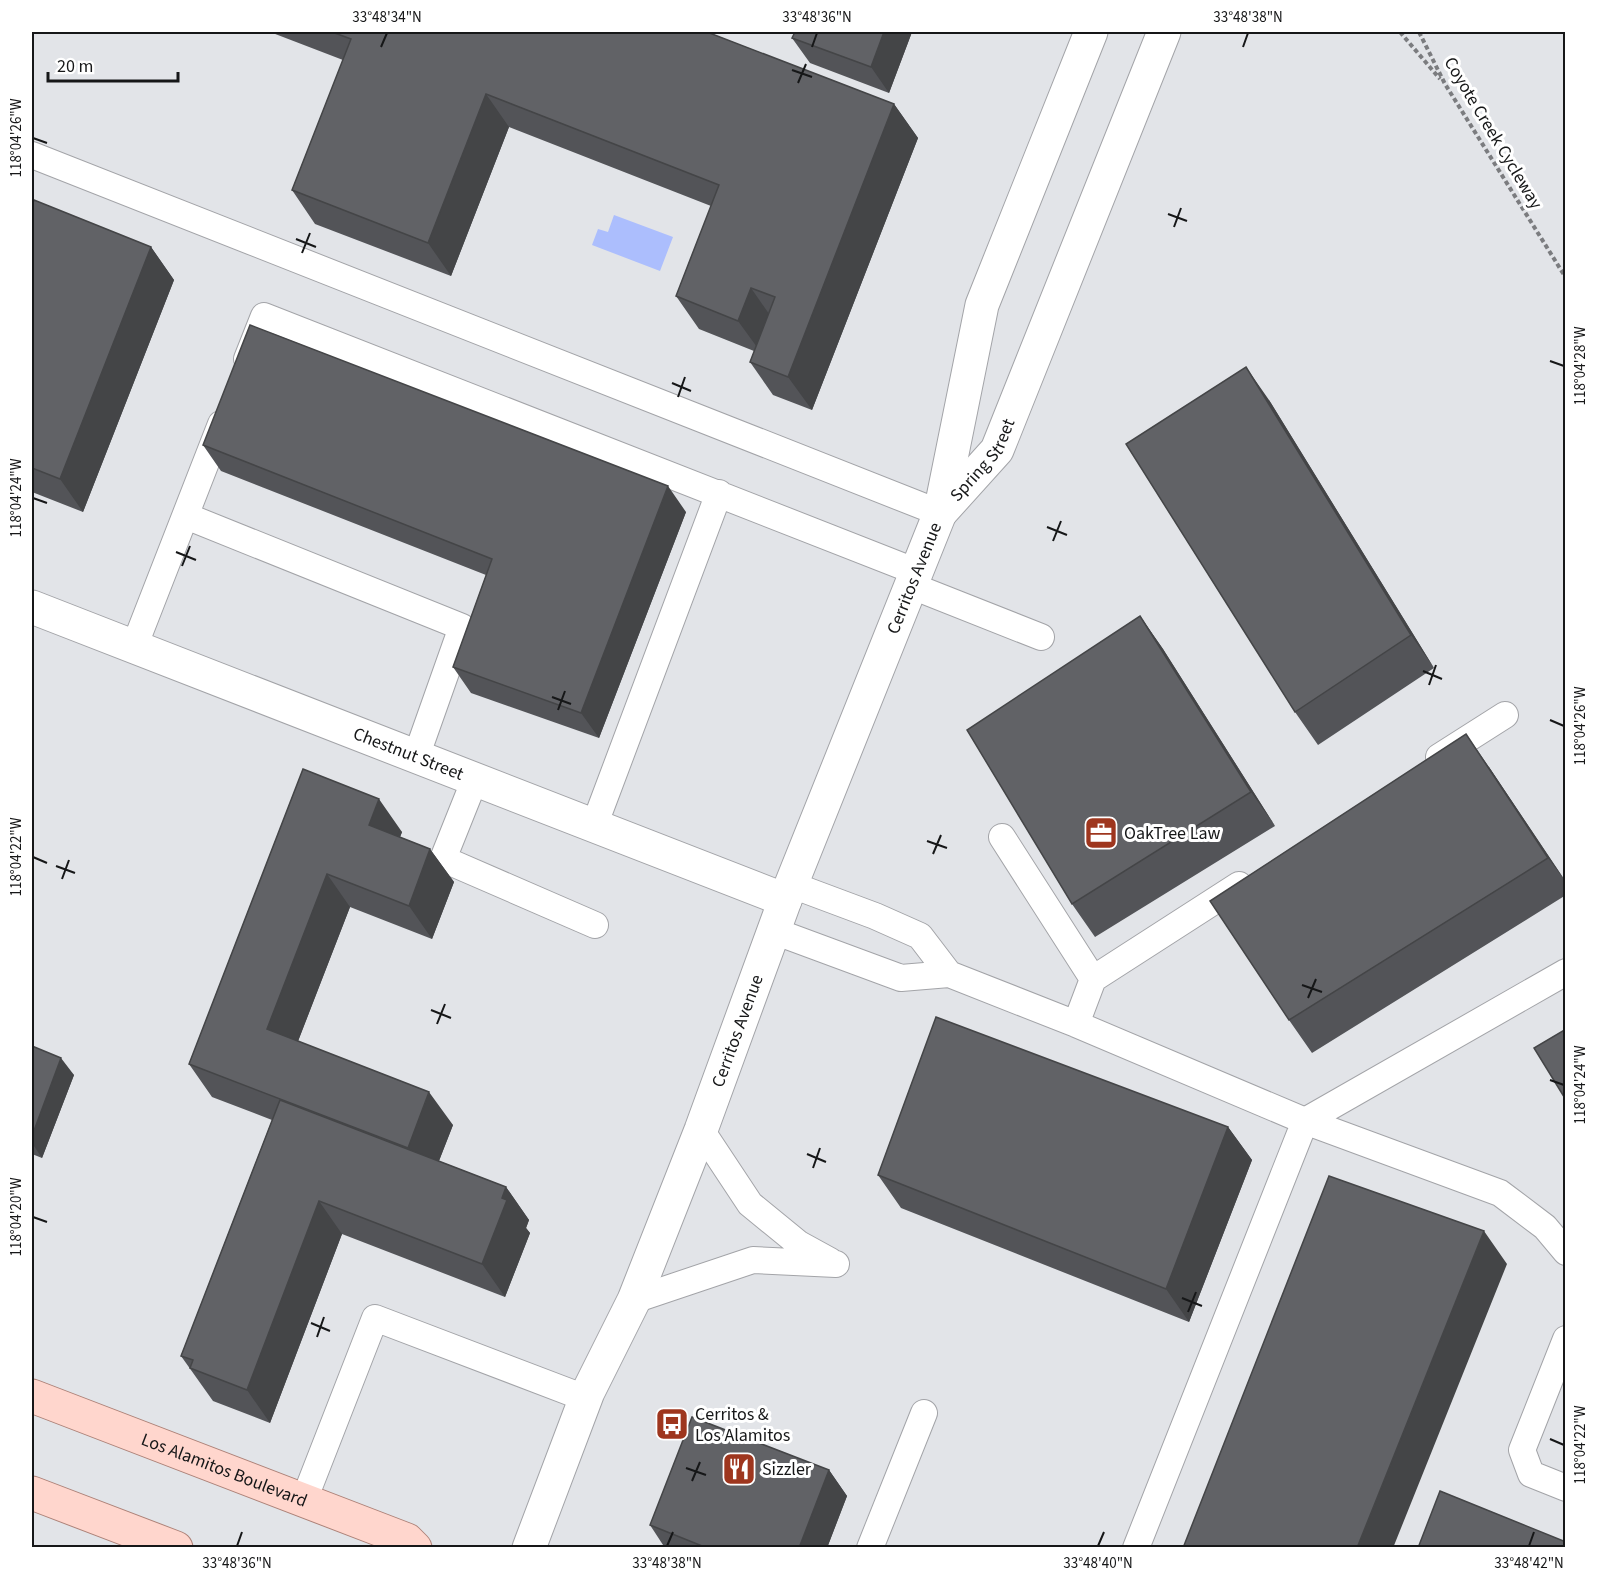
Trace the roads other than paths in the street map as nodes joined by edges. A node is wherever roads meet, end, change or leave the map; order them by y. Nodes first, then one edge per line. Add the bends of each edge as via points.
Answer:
1 (1091, 32) edge
2 (1164, 32) edge
3 (32, 155) edge
4 (719, 493) junction
5 (940, 513) junction
6 (186, 516) junction
7 (914, 579) junction
8 (32, 606) edge
9 (1041, 637) dead end
10 (134, 647) junction
11 (1505, 715) dead end
12 (416, 757) junction
13 (1414, 773) edge
14 (475, 779) junction
15 (594, 826) junction
16 (1002, 837) dead end
17 (1264, 869) edge
18 (789, 893) junction
19 (594, 925) dead end
20 (774, 931) junction
21 (1566, 972) edge
22 (949, 974) junction
23 (1094, 979) junction
24 (1076, 1024) junction
25 (1305, 1121) junction
26 (701, 1130) junction
27 (1566, 1252) edge
28 (634, 1300) junction
29 (1566, 1339) edge
30 (32, 1396) edge
31 (585, 1398) junction
32 (924, 1413) dead end
33 (1566, 1488) edge
34 (32, 1493) edge
35 (304, 1500) junction
36 (176, 1548) edge
37 (415, 1548) edge
38 (529, 1548) edge
39 (870, 1548) edge
40 (1136, 1548) edge

1 - 5 main road, Spring Street via 982,305
2 - 5 main road, Spring Street via 997,450
3 - 5 lane
4 - 6 lane via 264,316
4 - 7 lane
4 - 15 lane
5 - 7 main road, Cerritos Avenue
6 - 10 lane
6 - 12 lane via 462,627
7 - 9 lane
7 - 18 main road, Cerritos Avenue
8 - 10 main road, Chestnut Street
10 - 12 main road, Chestnut Street
11 - 13 lane
12 - 14 main road, Chestnut Street
14 - 15 main road, Chestnut Street
14 - 19 lane via 443,859
15 - 18 main road, Chestnut Street
16 - 23 lane
17 - 23 lane
18 - 20 main road, Cerritos Avenue
18 - 22 lane via 920,936
20 - 22 lane via 901,978
20 - 26 main road, Cerritos Avenue
21 - 25 lane
22 - 24 lane
23 - 24 lane
24 - 25 lane
25 - 27 lane via 1500,1193 1545,1227
25 - 40 lane
26 - 28 main road, Cerritos Avenue
26 - 28 lane via 750,1204 799,1244 836,1264 753,1260
28 - 31 main road, Cerritos Avenue
29 - 33 lane via 1522,1450 1532,1474
30 - 35 main road, Los Alamitos Boulevard
31 - 35 lane via 375,1318
31 - 38 main road, Cerritos Avenue
32 - 39 lane
34 - 36 main road
35 - 37 main road, Los Alamitos Boulevard via 407,1540

